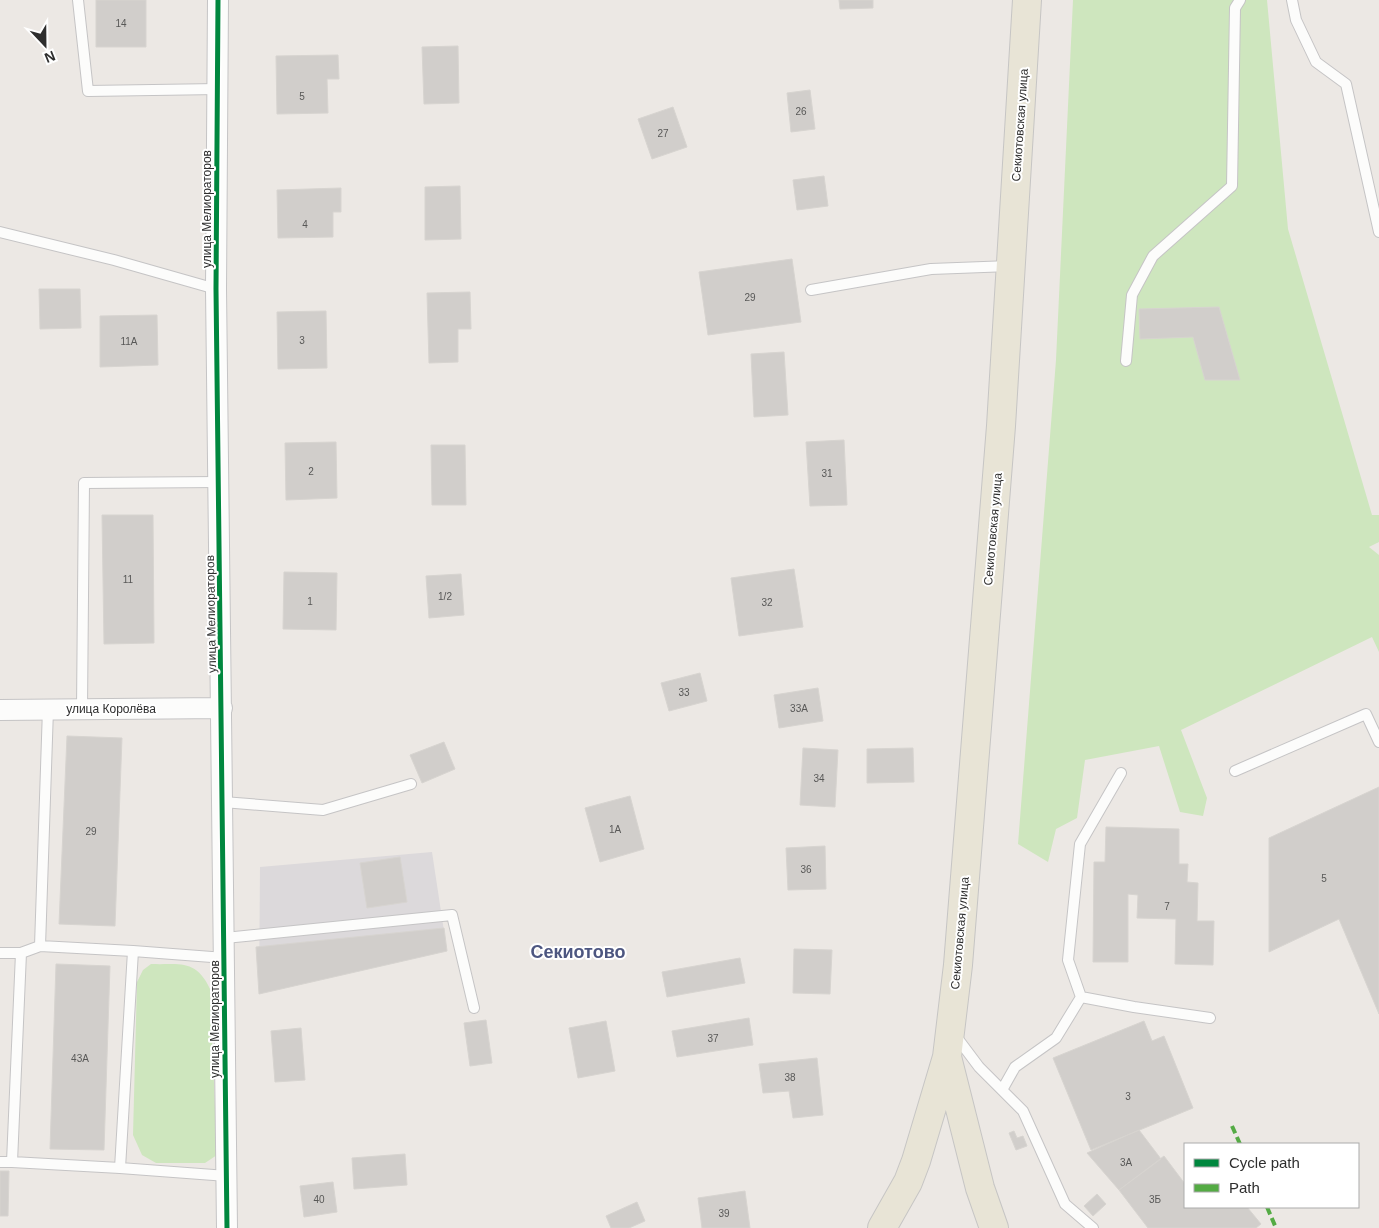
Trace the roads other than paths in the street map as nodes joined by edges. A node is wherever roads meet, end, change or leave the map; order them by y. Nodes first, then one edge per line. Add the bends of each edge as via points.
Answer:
1 (78, 0) edge
2 (218, 0) edge
3 (1027, 0) edge
4 (1240, 0) edge
5 (1292, 0) edge
6 (218, 89) junction
7 (0, 232) edge
8 (1379, 232) edge
9 (1011, 266) junction
10 (216, 289) junction
11 (811, 290) dead end
12 (1126, 361) dead end
13 (219, 482) junction
14 (222, 708) junction
15 (48, 709) junction
16 (82, 709) junction
17 (0, 710) edge
18 (1379, 742) edge
19 (1235, 771) dead end
20 (1121, 773) dead end
21 (411, 784) dead end
22 (223, 802) junction
23 (40, 946) junction
24 (225, 948) junction
25 (133, 951) junction
26 (0, 953) edge
27 (22, 953) junction
28 (1081, 997) junction
29 (474, 1008) dead end
30 (1210, 1018) dead end
31 (949, 1027) junction
32 (947, 1057) junction
33 (1002, 1090) junction
34 (0, 1162) edge
35 (12, 1162) junction
36 (120, 1168) junction
37 (226, 1176) junction
38 (227, 1228) edge
39 (882, 1228) edge
40 (994, 1228) edge
41 (1093, 1228) edge

1 - 6 lane via 88,91
2 - 6 street, улица Мелиораторов
3 - 9 main road, Секиотовская улица
4 - 12 lane via 1235,8 1232,186 1153,256 1132,295
5 - 8 lane via 1296,20 1316,62 1346,84
6 - 10 street, улица Мелиораторов
7 - 10 lane
9 - 11 lane via 930,270
9 - 31 main road, Секиотовская улица via 958,965
10 - 13 street, улица Мелиораторов
13 - 14 street, улица Мелиораторов
13 - 16 lane via 84,483
14 - 16 street, улица Королёва
14 - 22 street, улица Мелиораторов
15 - 16 street, улица Королёва
15 - 17 street, улица Королёва
15 - 23 lane
18 - 19 lane via 1366,714
20 - 28 lane via 1080,844 1068,960
21 - 22 lane via 323,810
22 - 24 street, улица Мелиораторов
23 - 25 lane
23 - 27 lane
24 - 25 lane
24 - 29 lane via 452,915
24 - 37 street, улица Мелиораторов
25 - 36 lane
26 - 27 lane
27 - 35 lane
28 - 30 lane
28 - 33 lane via 1056,1038 1015,1067
31 - 32 main road, Секиотовская улица
31 - 33 lane via 979,1067
32 - 39 main road via 916,1161
32 - 40 main road via 980,1188
33 - 41 lane via 1023,1111 1064,1204
34 - 35 lane
35 - 36 lane
36 - 37 lane
37 - 38 street, улица Мелиораторов

